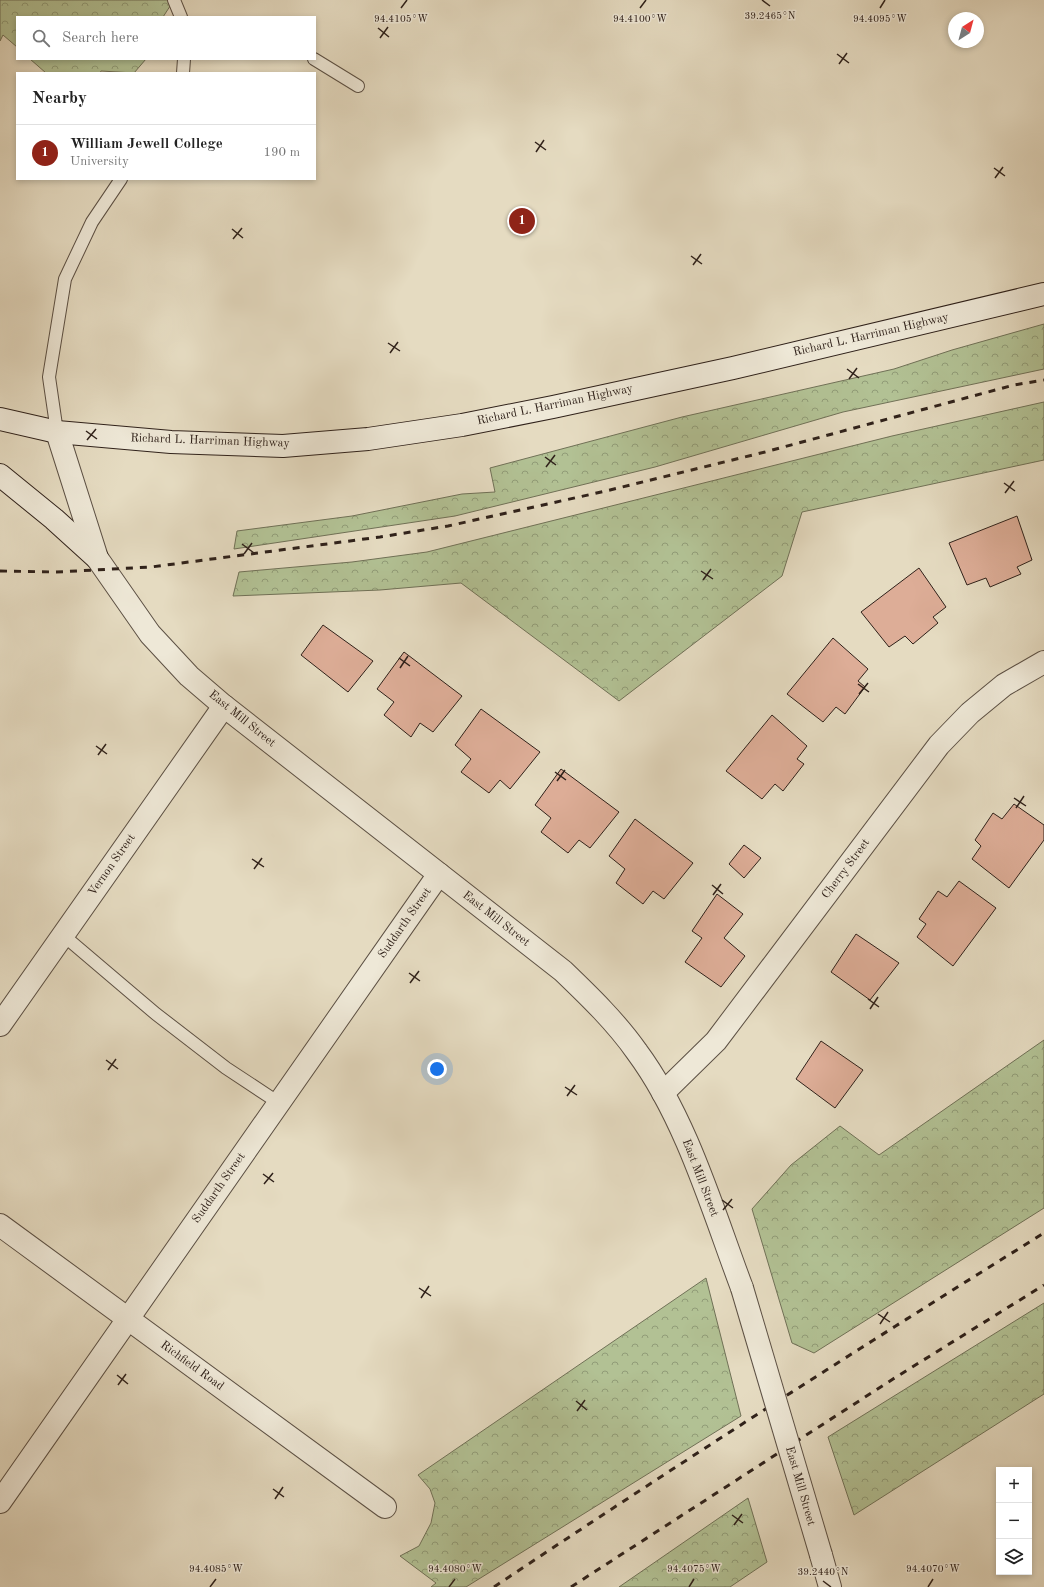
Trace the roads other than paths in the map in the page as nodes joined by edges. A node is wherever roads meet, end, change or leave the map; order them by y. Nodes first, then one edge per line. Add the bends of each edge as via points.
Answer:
1 (174, 0) edge
2 (181, 16) edge
3 (184, 60) edge
4 (316, 60) edge
5 (184, 72) edge
6 (358, 86) dead end
7 (120, 180) edge
8 (1044, 294) edge
9 (0, 419) edge
10 (56, 432) junction
11 (0, 475) edge
12 (97, 558) junction
13 (1044, 662) edge
14 (224, 706) junction
15 (439, 874) junction
16 (63, 935) junction
17 (0, 1025) edge
18 (663, 1093) junction
19 (279, 1103) junction
20 (0, 1225) edge
21 (128, 1319) junction
22 (0, 1502) edge
23 (385, 1507) dead end
24 (830, 1587) edge

1 - 2 lane
3 - 5 lane
4 - 6 lane
7 - 10 lane via 92,222 65,279 49,378
8 - 10 street, Richard L. Harriman Highway via 733,368 553,407 462,425 368,439 283,446 171,442
9 - 10 street
10 - 12 street, East Mill Street
11 - 12 street
12 - 14 street, East Mill Street via 150,634 189,676
13 - 18 street, Cherry Street via 1004,684 970,713 940,745 716,1041
14 - 15 street, East Mill Street
14 - 16 street, Vernon Street
15 - 18 street, East Mill Street via 564,971 597,1004 638,1052
15 - 19 street, Suddarth Street
16 - 17 street, Vernon Street
16 - 19 lane via 156,1014 226,1068
18 - 24 street, East Mill Street, bridge via 689,1147 742,1288
19 - 21 street, Suddarth Street
20 - 21 street, Richfield Road
21 - 22 street, Suddarth Street
21 - 23 street, Richfield Road

